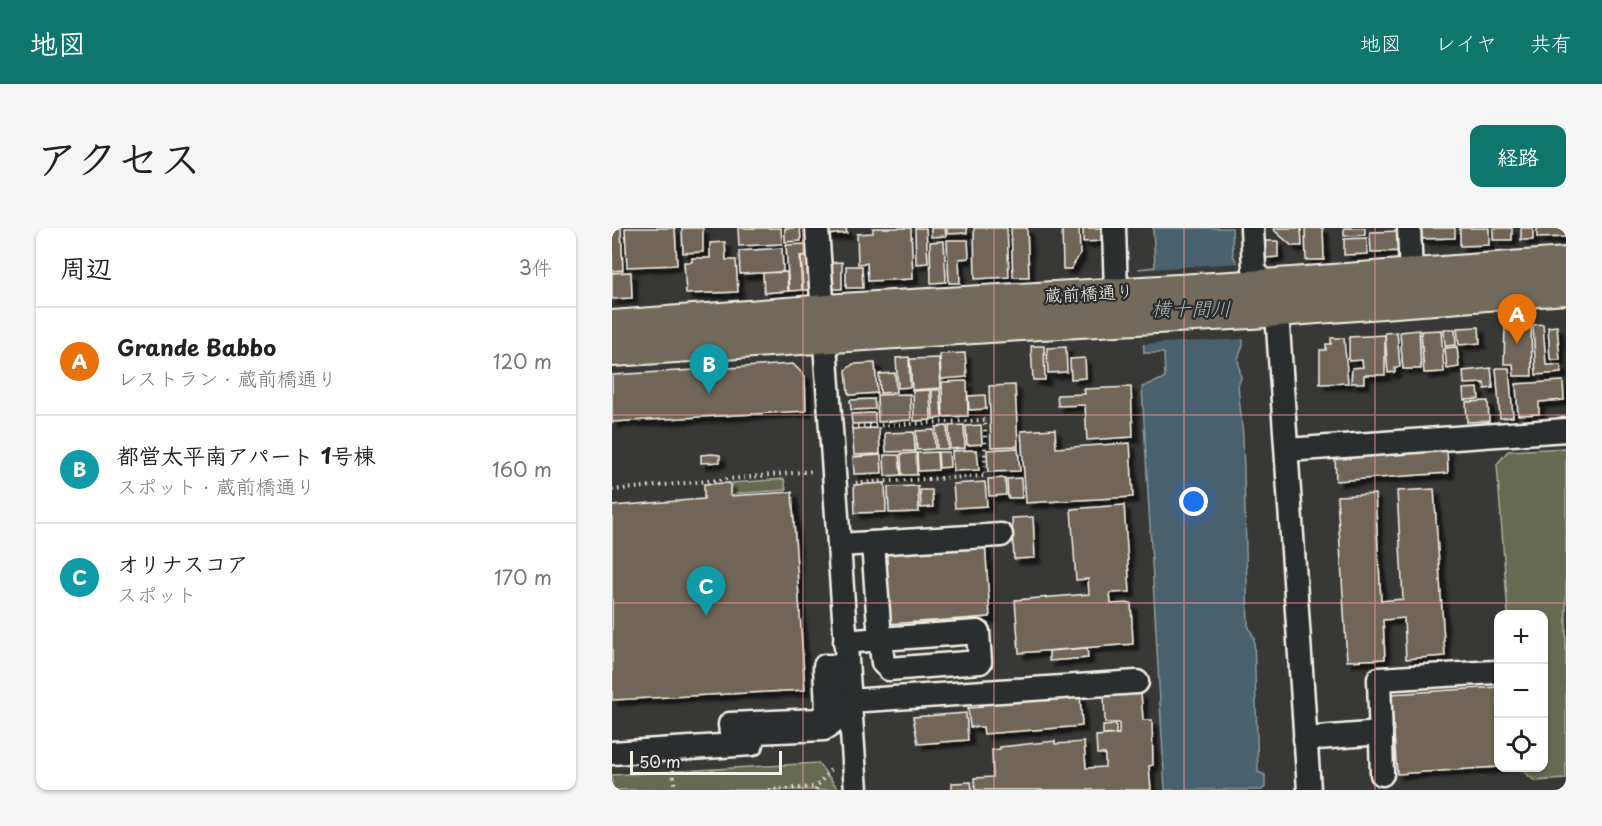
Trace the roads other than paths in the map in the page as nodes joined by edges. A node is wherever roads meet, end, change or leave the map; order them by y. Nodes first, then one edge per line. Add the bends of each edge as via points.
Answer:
1 (817, 228) edge
2 (1114, 228) edge
3 (1252, 228) edge
4 (1409, 228) edge
5 (1566, 263) edge
6 (1411, 274) junction
7 (1566, 289) edge
8 (1260, 299) junction
9 (1123, 302) junction
10 (823, 324) junction
11 (612, 326) edge
12 (612, 351) edge
13 (1566, 430) edge
14 (1287, 450) junction
15 (1001, 535) dead end
16 (873, 543) junction
17 (839, 545) junction
18 (845, 642) junction
19 (1494, 672) edge
20 (1137, 682) dead end
21 (843, 707) junction
22 (1381, 733) junction
23 (853, 737) junction
24 (1305, 739) junction
25 (612, 753) edge
26 (1382, 774) dead end
27 (856, 790) edge
28 (1308, 790) edge

1 - 10 street
2 - 9 street
3 - 8 street via 1253,265
4 - 6 street
5 - 6 main road, 蔵前橋通り
6 - 8 main road, 蔵前橋通り
7 - 8 main road, 蔵前橋通り
8 - 9 main road, 蔵前橋通り
8 - 14 street
9 - 10 main road, 蔵前橋通り
10 - 11 main road, 蔵前橋通り
10 - 12 main road, 蔵前橋通り
10 - 17 street via 832,427 826,477
13 - 14 street
14 - 24 street
15 - 16 street
16 - 17 street
16 - 18 street via 880,639
17 - 18 street
18 - 21 street
19 - 22 street via 1379,679
20 - 21 street
21 - 21 street via 824,729 731,732 730,724 819,720 827,710 825,666 836,666
21 - 23 street
22 - 24 street
22 - 26 street
23 - 25 street
23 - 27 street
24 - 28 street

